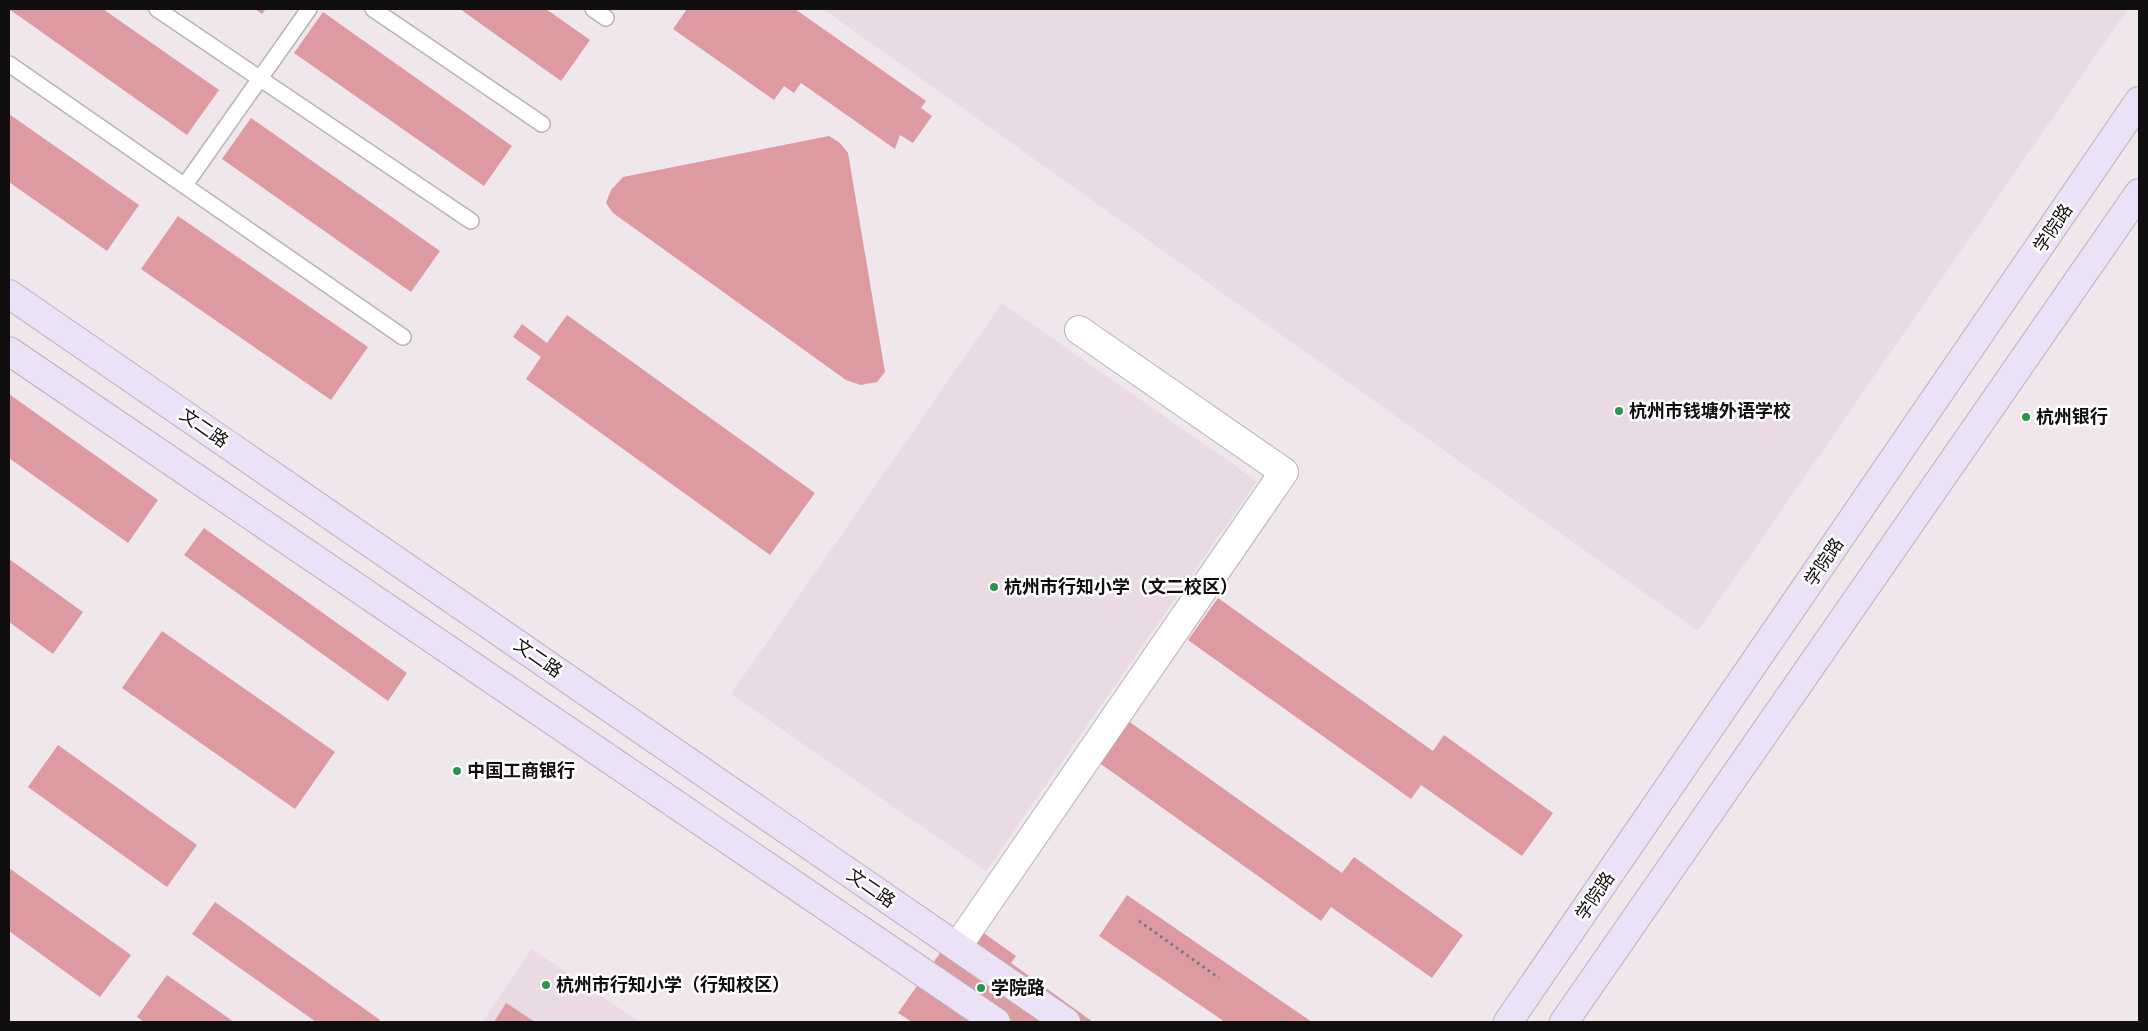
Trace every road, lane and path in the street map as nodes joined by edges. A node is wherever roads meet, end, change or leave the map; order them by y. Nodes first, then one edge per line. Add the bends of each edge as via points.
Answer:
1 (157, 9) edge
2 (308, 9) edge
3 (374, 9) edge
4 (593, 9) edge
5 (606, 18) dead end
6 (9, 64) edge
7 (260, 78) junction
8 (2139, 101) edge
9 (542, 124) dead end
10 (185, 186) junction
11 (2139, 193) edge
12 (471, 221) dead end
13 (9, 294) edge
14 (1078, 330) dead end
15 (403, 337) dead end
16 (9, 351) edge
17 (1139, 922) dead end
18 (957, 948) junction
19 (1218, 978) dead end
20 (996, 1022) edge
21 (1066, 1022) edge
22 (1508, 1022) edge
23 (1564, 1022) edge

1 - 7 lane
2 - 7 lane
3 - 9 lane
4 - 5 lane
6 - 10 lane
7 - 10 lane
7 - 12 lane
8 - 22 main road, 学院路
10 - 15 lane
11 - 23 main road
13 - 18 main road, 文二路
14 - 18 street via 1284,472
16 - 20 main road
17 - 19 path
18 - 21 main road, 文二路

